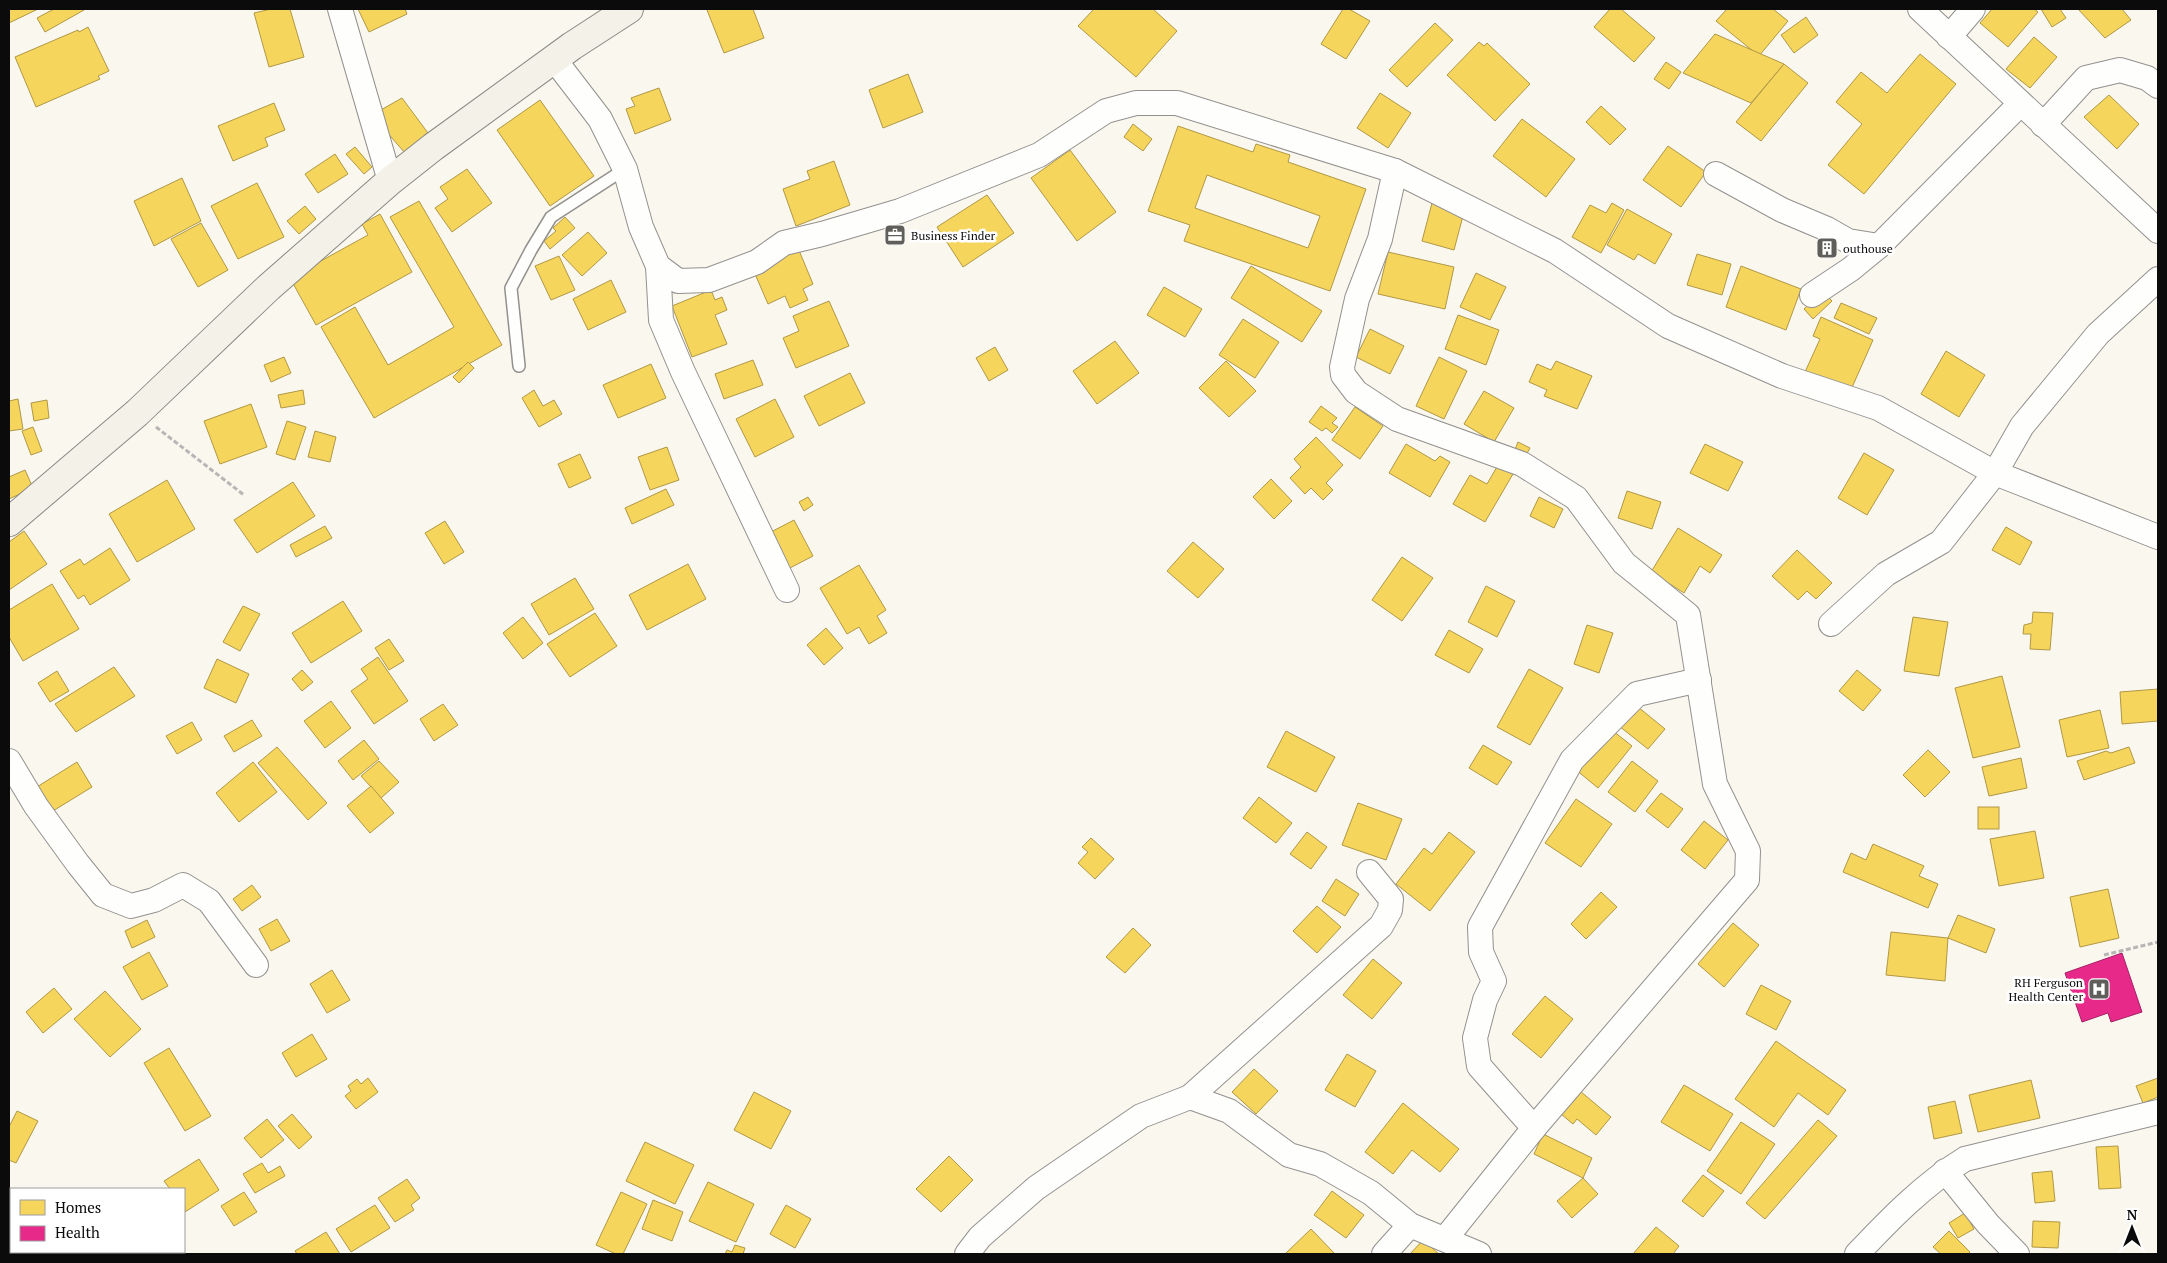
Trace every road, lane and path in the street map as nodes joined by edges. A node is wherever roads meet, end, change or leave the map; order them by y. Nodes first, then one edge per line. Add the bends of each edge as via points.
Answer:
1 (340, 9) edge
2 (629, 9) edge
3 (1920, 9) edge
4 (1973, 9) edge
5 (1949, 37) junction
6 (554, 59) junction
7 (2158, 86) edge
8 (2020, 104) junction
9 (2043, 125) junction
10 (625, 168) junction
11 (1395, 171) junction
12 (1716, 174) dead end
13 (390, 181) junction
14 (2158, 231) edge
15 (1879, 246) junction
16 (658, 266) junction
17 (2158, 279) edge
18 (1812, 295) dead end
19 (519, 366) dead end
20 (137, 413) junction
21 (1995, 473) junction
22 (244, 495) dead end
23 (9, 522) edge
24 (2158, 537) edge
25 (787, 590) dead end
26 (1831, 624) dead end
27 (1699, 680) junction
28 (9, 761) edge
29 (1369, 872) dead end
30 (2158, 942) edge
31 (2104, 955) dead end
32 (256, 965) dead end
33 (1190, 1097) junction
34 (2158, 1112) edge
35 (1534, 1128) junction
36 (1945, 1171) junction
37 (1410, 1225) junction
38 (1445, 1239) junction
39 (2013, 1252) edge
40 (967, 1254) edge
41 (1384, 1254) edge
42 (1479, 1254) edge
43 (1857, 1254) edge

1 - 13 street
2 - 6 street
3 - 5 street
4 - 5 street
5 - 8 street
6 - 10 street via 600,119
6 - 13 street
7 - 9 street via 2146,78 2120,70 2086,78
8 - 9 street
8 - 15 street
9 - 14 street
10 - 16 street via 641,227
10 - 19 lane via 551,217 531,250 511,288
11 - 16 street via 1177,103 1136,103 1106,111 1039,155 900,211 784,243 756,262 709,280 678,281
11 - 21 street via 1555,251 1668,326 1782,376 1878,408
11 - 27 street via 1380,240 1357,299 1342,367 1344,375 1356,392 1397,419 1522,464 1576,498 1624,564 1688,615
12 - 15 street via 1848,241
13 - 20 street via 268,288
15 - 18 street
16 - 25 street via 661,320
17 - 21 street via 2098,334 2022,426
20 - 22 path
20 - 23 street
21 - 24 street
21 - 26 street via 1941,542 1886,574
27 - 35 street via 1715,784 1748,851 1747,880
27 - 35 street via 1637,694 1572,760 1480,927 1481,952 1494,981 1485,1000 1475,1038 1479,1066
28 - 32 street via 36,806 103,894 131,906 154,900 184,885 209,901
29 - 33 street via 1390,899 1390,910 1381,926
30 - 31 path
33 - 37 street via 1229,1110 1289,1155 1320,1164 1371,1192
33 - 40 street via 1141,1116 1036,1188 980,1237
34 - 36 street via 1965,1159
35 - 38 street
36 - 39 street
36 - 43 street via 1888,1221
37 - 38 street
37 - 41 street
38 - 42 street

